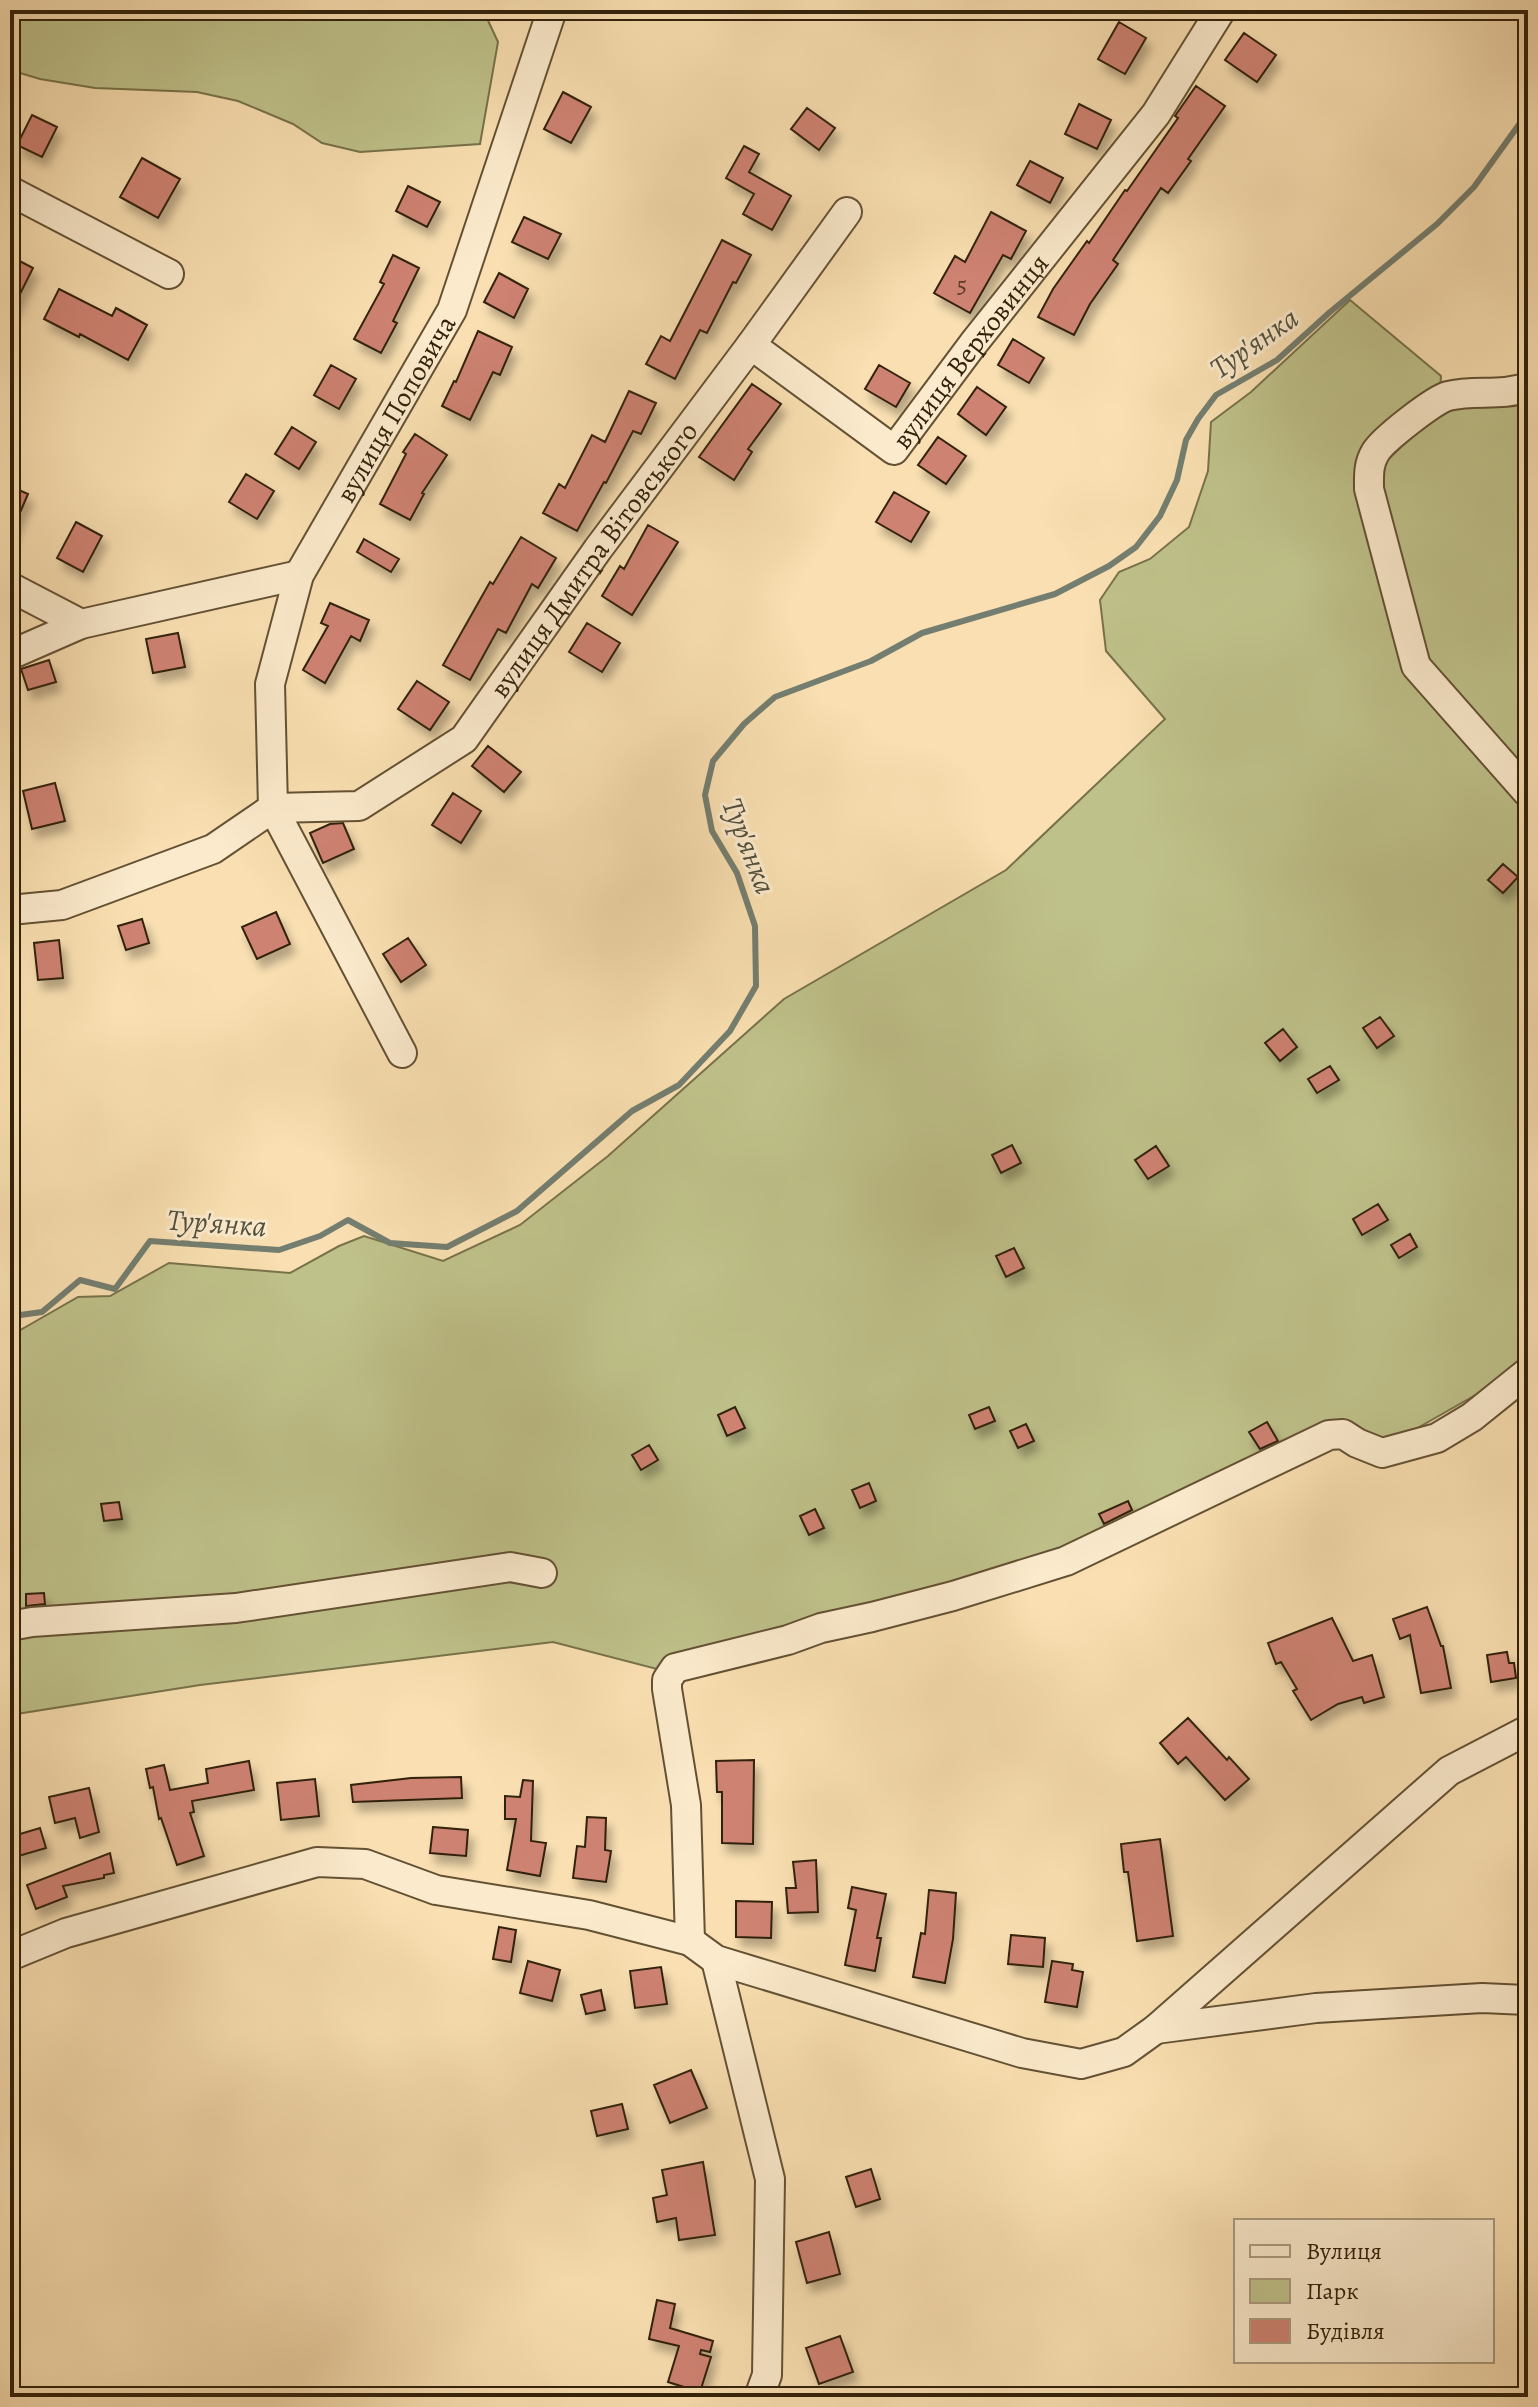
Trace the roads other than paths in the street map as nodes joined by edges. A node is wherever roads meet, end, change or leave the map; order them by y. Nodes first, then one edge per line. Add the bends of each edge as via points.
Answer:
1 (552, 10) edge
2 (1221, 10) edge
3 (10, 191) edge
4 (847, 212) dead end
5 (169, 274) dead end
6 (751, 345) junction
7 (1528, 387) edge
8 (299, 575) junction
9 (10, 587) edge
10 (81, 624) junction
11 (10, 655) edge
12 (1528, 793) edge
13 (273, 808) junction
14 (10, 910) edge
15 (402, 1053) dead end
16 (1528, 1372) edge
17 (542, 1573) dead end
18 (10, 1626) edge
19 (1528, 1730) edge
20 (690, 1941) junction
21 (10, 1956) edge
22 (716, 1960) junction
23 (1528, 2000) edge
24 (1156, 2029) junction
25 (763, 2386) edge
26 (785, 2397) edge

1 - 8 street, вулиця Поповича via 452,310
2 - 6 street, вулиця Верховинця via 1156,114 894,450
3 - 5 street
4 - 6 street, вулиця Дмитра Вітовського
6 - 13 street, вулиця Дмитра Вітовського via 464,739 359,806
7 - 12 street via 1512,393 1444,397 1376,450 1369,466 1369,489 1416,666
8 - 10 street
8 - 13 street, вулиця Поповича via 270,684
9 - 10 street
10 - 11 street
13 - 14 street via 213,849 62,905
13 - 15 street, вулиця Поповича
16 - 20 street via 1437,1438 1382,1453 1343,1434 1329,1435 1066,1561 675,1668 667,1689 686,1805
17 - 18 street via 510,1567 236,1608
19 - 24 street via 1449,1771
20 - 21 street via 589,1915 436,1890 365,1864 317,1862 66,1933
20 - 22 street
22 - 24 street via 1022,2053 1081,2064 1124,2052
22 - 25 street via 770,2179
23 - 24 street via 1316,2008
25 - 26 street

